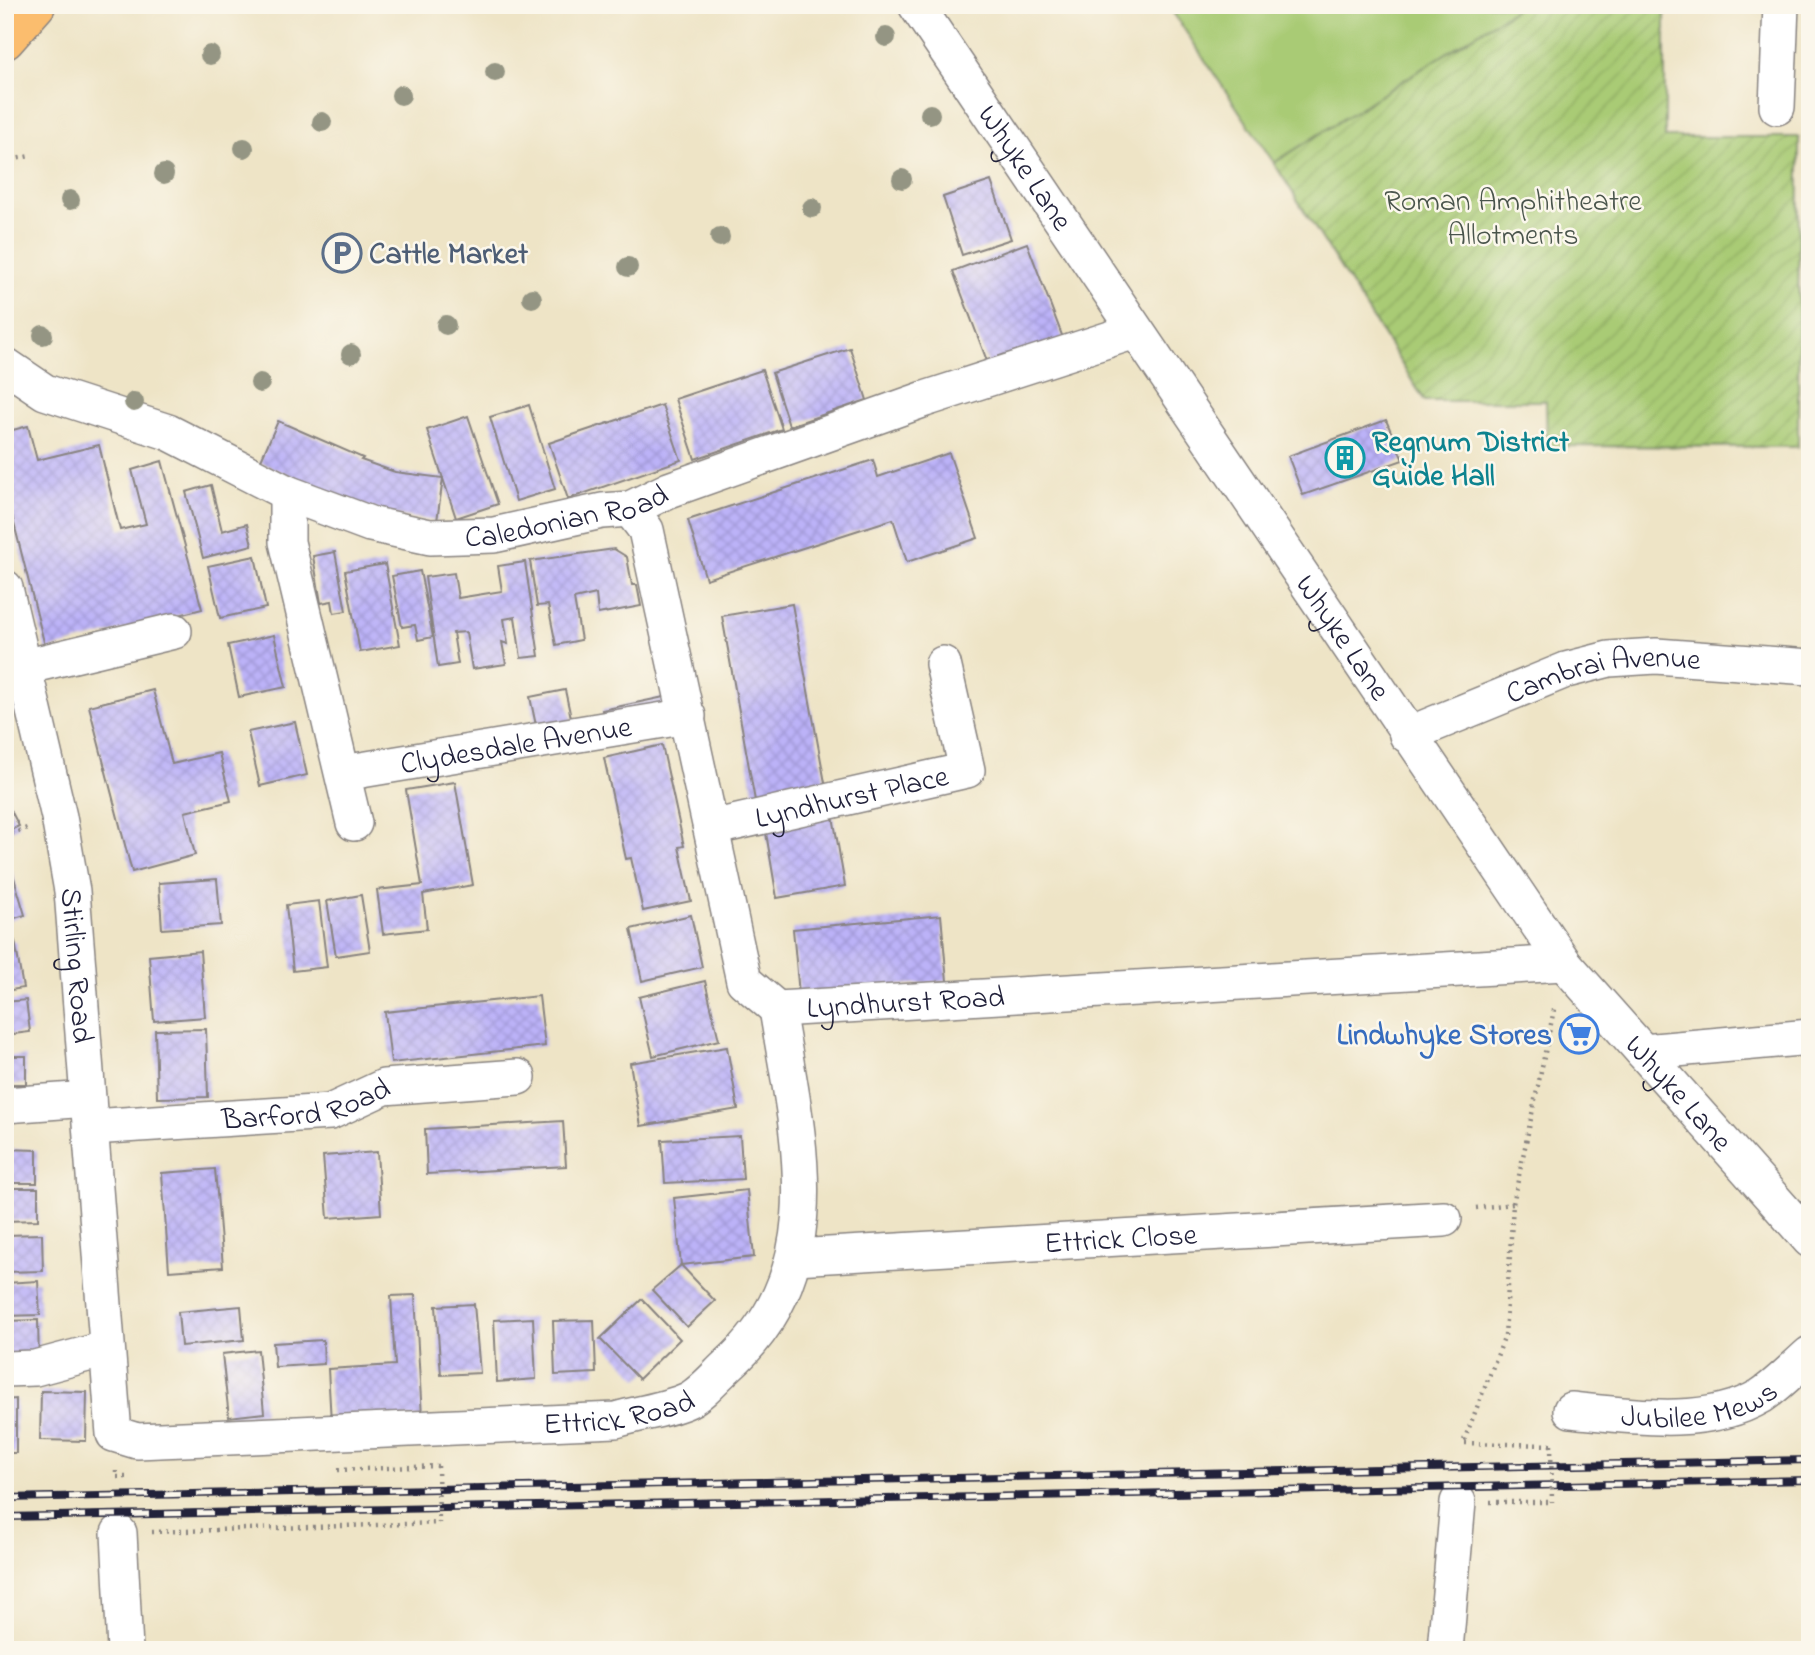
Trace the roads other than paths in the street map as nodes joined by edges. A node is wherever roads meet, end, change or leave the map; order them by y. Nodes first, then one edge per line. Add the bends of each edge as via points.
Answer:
1 (36, 5) edge
2 (916, 5) edge
3 (1781, 5) edge
4 (5, 40) edge
5 (1777, 107) dead end
6 (1135, 331) junction
7 (5, 365) edge
8 (287, 493) junction
9 (630, 509) junction
10 (5, 588) edge
11 (174, 631) dead end
12 (943, 664) dead end
13 (24, 667) junction
14 (1810, 667) edge
15 (688, 716) junction
16 (1407, 735) junction
17 (344, 773) junction
18 (354, 823) dead end
19 (711, 828) junction
20 (1564, 963) junction
21 (777, 1009) junction
22 (1810, 1037) edge
23 (1643, 1052) junction
24 (517, 1077) dead end
25 (5, 1105) edge
26 (90, 1113) junction
27 (1444, 1219) dead end
28 (1810, 1240) edge
29 (796, 1257) junction
30 (107, 1349) junction
31 (1810, 1354) edge
32 (5, 1369) edge
33 (1571, 1410) dead end
34 (114, 1434) joint
35 (1458, 1502) road end
36 (119, 1533) dead end
37 (125, 1650) edge
38 (1445, 1650) edge

1 - 4 main road
2 - 6 street, Whyke Lane
3 - 5 street
6 - 9 street, Caledonian Road via 925,399
6 - 16 street, Whyke Lane
7 - 8 street, Caledonian Road via 45,392 168,432
8 - 9 street, Caledonian Road via 370,524 430,537 494,535
8 - 17 street via 287,542
9 - 15 street, Lyndhurst Road via 646,530
10 - 13 street, Stirling Road
11 - 13 street
12 - 19 street, Lyndhurst Place via 967,770
13 - 26 street, Stirling Road via 72,891
14 - 16 street, Cambrai Avenue via 1656,656 1609,659 1566,670
15 - 17 street, Clydesdale Avenue
15 - 19 street, Lyndhurst Road
16 - 20 street, Whyke Lane
17 - 18 street
19 - 21 street, Lyndhurst Road via 744,981
20 - 21 street, Lyndhurst Road
20 - 23 street, Whyke Lane
21 - 29 street, Ettrick Road via 801,1158 802,1211
22 - 23 street
23 - 28 street, Whyke Lane
24 - 26 street, Barford Road via 384,1087 330,1112
25 - 26 street, Barford Road
26 - 30 street, Stirling Road
27 - 29 street, Ettrick Close
29 - 34 street, Ettrick Road via 773,1310 745,1350 689,1400 628,1416 137,1441
30 - 32 street via 35,1368
30 - 34 street, Stirling Road
31 - 33 street, Jubilee Mews via 1762,1395 1727,1410 1668,1416
35 - 38 street
36 - 37 street

